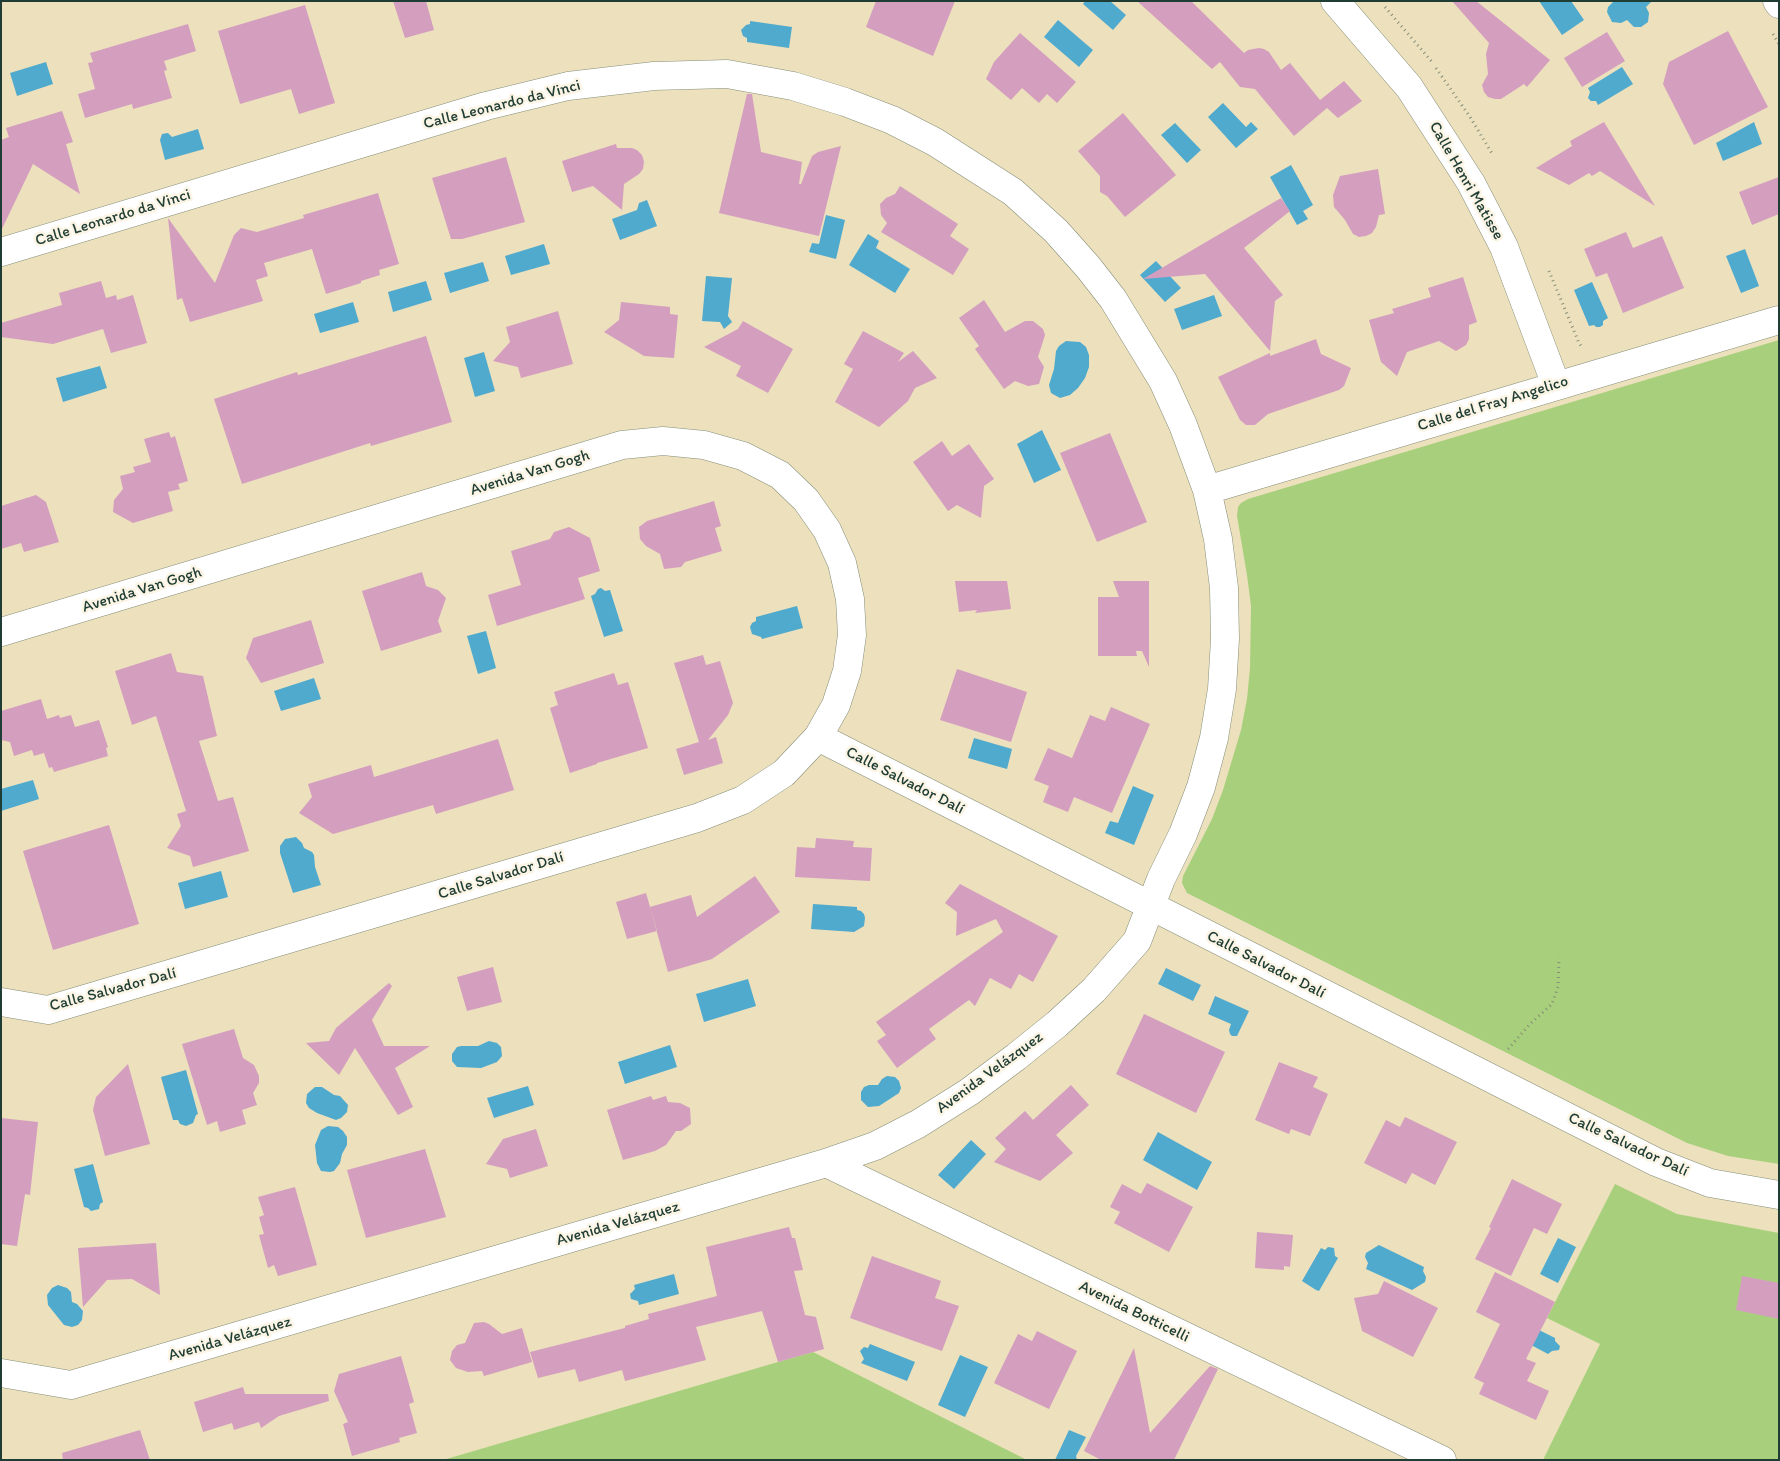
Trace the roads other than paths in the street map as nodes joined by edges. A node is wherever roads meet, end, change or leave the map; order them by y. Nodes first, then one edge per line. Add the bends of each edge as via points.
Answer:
1 (1335, 1) edge
2 (1, 252) edge
3 (1779, 320) edge
4 (1556, 386) junction
5 (1207, 490) junction
6 (1, 632) edge
7 (818, 737) junction
8 (1151, 907) junction
9 (1, 1002) edge
10 (826, 1163) junction
11 (1779, 1195) edge
12 (1, 1373) edge
13 (1442, 1460) edge

1 - 4 street, Calle Henri Matisse via 1409,87 1471,183 1504,247
2 - 5 street, Calle Leonardo da Vinci via 486,106 568,86 654,76 727,74 793,86 892,120 935,142 1013,192 1056,231 1113,299 1163,380 1184,425
3 - 4 street, Calle del Fray Angelico
4 - 5 street, Calle del Fray Angelico
5 - 8 street, Calle Leonardo da Vinci via 1218,538 1224,588 1222,689 1214,738 1200,787
6 - 7 street, Avenida Van Gogh via 622,445 663,441 704,445 744,456 780,475 806,500 827,530 842,564 850,599 852,635 847,671 836,705
7 - 8 street, Calle Salvador Dalí
7 - 9 street, Calle Salvador Dalí via 784,773 743,800 696,818 48,1010
8 - 10 street, Avenida Velázquez via 1143,930 1128,953 1094,990 1016,1058 918,1124 875,1146
8 - 11 street, Calle Salvador Dalí via 1656,1162 1710,1183
10 - 12 street, Avenida Velázquez via 71,1385
10 - 13 street, Avenida Botticelli

